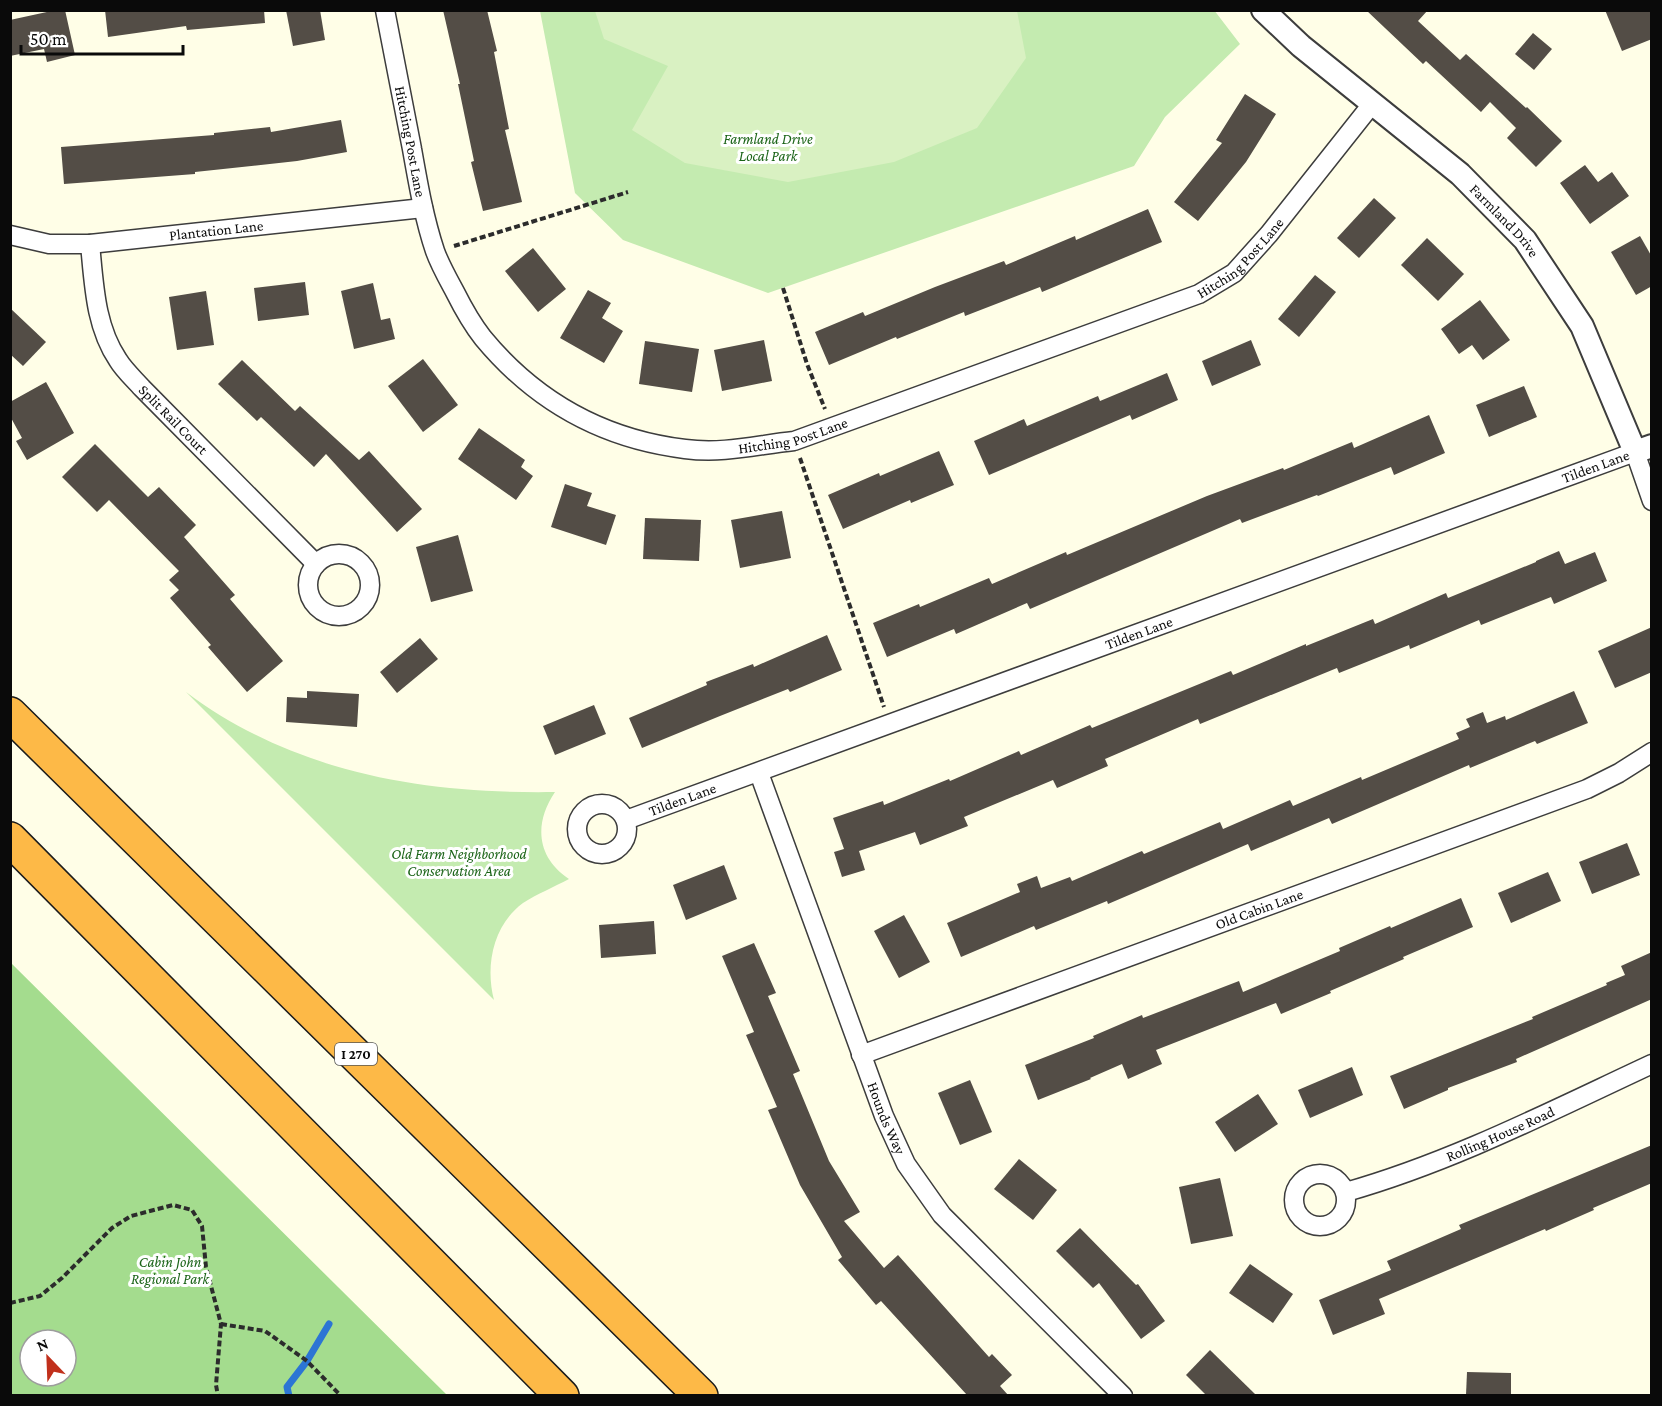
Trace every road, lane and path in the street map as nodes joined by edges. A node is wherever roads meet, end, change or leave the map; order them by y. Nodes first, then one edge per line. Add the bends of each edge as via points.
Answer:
1 (385, 10) edge
2 (1263, 10) edge
3 (1372, 104) junction
4 (628, 192) dead end
5 (423, 208) junction
6 (10, 235) edge
7 (90, 244) junction
8 (435, 251) junction
9 (783, 288) dead end
10 (831, 427) junction
11 (794, 441) junction
12 (1643, 449) edge
13 (1652, 501) edge
14 (316, 564) dead end
15 (10, 714) edge
16 (891, 724) junction
17 (1652, 752) edge
18 (759, 773) junction
19 (626, 820) dead end
20 (10, 839) edge
21 (861, 1055) junction
22 (1652, 1064) edge
23 (1346, 1192) dead end
24 (10, 1303) edge
25 (221, 1324) junction
26 (218, 1395) edge
27 (341, 1395) edge
28 (562, 1395) edge
29 (701, 1395) edge
30 (1123, 1395) edge

1 - 5 street, Hitching Post Lane
2 - 3 street, Farmland Drive
3 - 10 street, Hitching Post Lane via 1269,234 1234,273 1215,285
3 - 12 street, Farmland Drive via 1460,174 1525,240 1582,326
4 - 8 path
5 - 7 street, Plantation Lane
5 - 8 street, Hitching Post Lane
6 - 7 street, Plantation Lane via 50,244
7 - 14 street, Split Rail Court via 102,328 118,360
8 - 11 street, Hitching Post Lane via 482,337 539,393 561,408 620,435 687,449 745,449
9 - 10 path
10 - 11 street, Hitching Post Lane
11 - 16 path
12 - 13 street, Farmland Drive
12 - 16 street, Tilden Lane
15 - 29 highway, I 270
16 - 18 street, Tilden Lane
17 - 21 street, Old Cabin Lane via 1587,789
18 - 19 street, Tilden Lane
18 - 21 street, Hounds Way
20 - 28 highway
21 - 30 street, Hounds Way via 906,1164 942,1215
22 - 23 street, Rolling House Road via 1485,1142
24 - 25 path via 40,1296 112,1228 131,1216 173,1205 192,1210 202,1226 206,1267
25 - 26 path
25 - 27 path via 265,1331 307,1361

